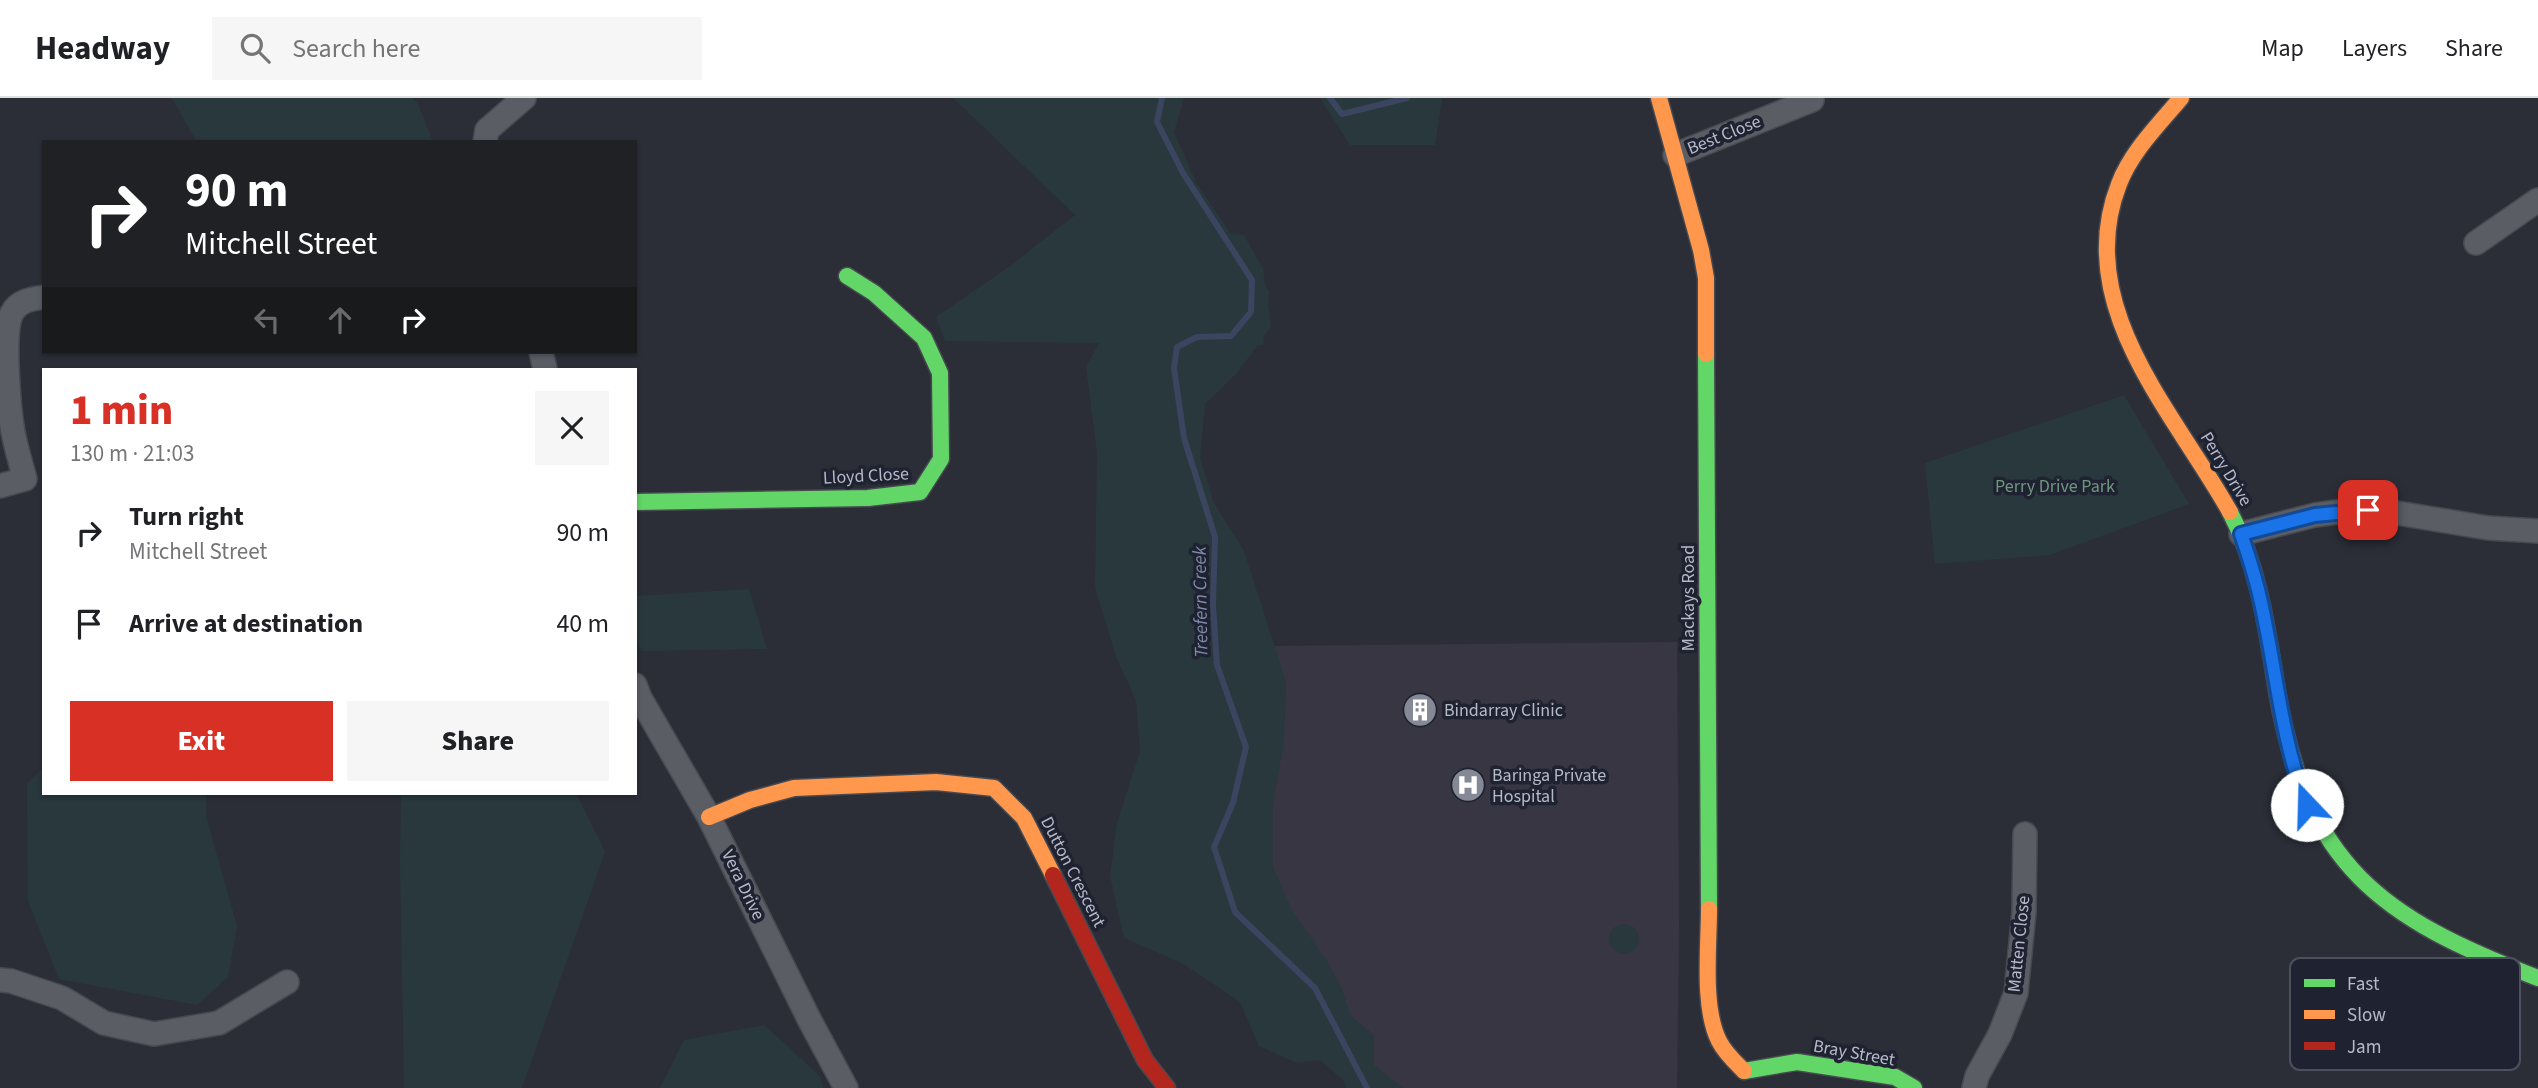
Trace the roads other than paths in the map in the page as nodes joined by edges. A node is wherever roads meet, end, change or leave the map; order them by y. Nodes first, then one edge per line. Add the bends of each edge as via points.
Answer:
1 (524, 98) edge
2 (1659, 98) edge
3 (2180, 98) edge
4 (1812, 100) dead end
5 (485, 140) edge
6 (1675, 155) junction
7 (2538, 200) edge
8 (2476, 243) dead end
9 (847, 276) dead end
10 (42, 298) edge
11 (0, 486) edge
12 (637, 502) edge
13 (2538, 531) edge
14 (2241, 534) junction
15 (637, 690) edge
16 (709, 817) junction
17 (2025, 834) dead end
18 (2494, 958) edge
19 (2520, 970) edge
20 (2538, 978) edge
21 (0, 980) edge
22 (287, 982) dead end
23 (1744, 1071) junction
24 (846, 1088) edge
25 (1167, 1088) edge
26 (1731, 1088) edge
27 (1914, 1088) edge
28 (1974, 1088) edge

1 - 5 street via 487,130
2 - 6 street, Mackays Road
3 - 14 street, Perry Drive via 2119,183 2105,234 2110,294 2132,353
4 - 6 street, Best Close
6 - 23 street, Mackays Road via 1702,250 1707,308 1709,981 1717,1041
7 - 8 street
9 - 12 street, Lloyd Close via 874,293 924,338 940,373 941,459 920,492 868,498
10 - 11 street via 20,303 11,315 9,395 25,479
13 - 14 street via 2351,510
14 - 18 street, Perry Drive via 2263,612 2285,736 2307,805 2327,837 2381,898 2416,923
15 - 16 street, Vera Drive
16 - 24 street, Vera Drive
16 - 25 street, Dutton Crescent via 794,788 936,782 994,788 1024,818 1145,1060
17 - 28 street, Matten Close via 2016,993
19 - 20 street, Perry Drive
21 - 22 street via 62,998 104,1023 155,1034 219,1023
23 - 26 street
23 - 27 street, Bray Street via 1797,1062 1895,1077

